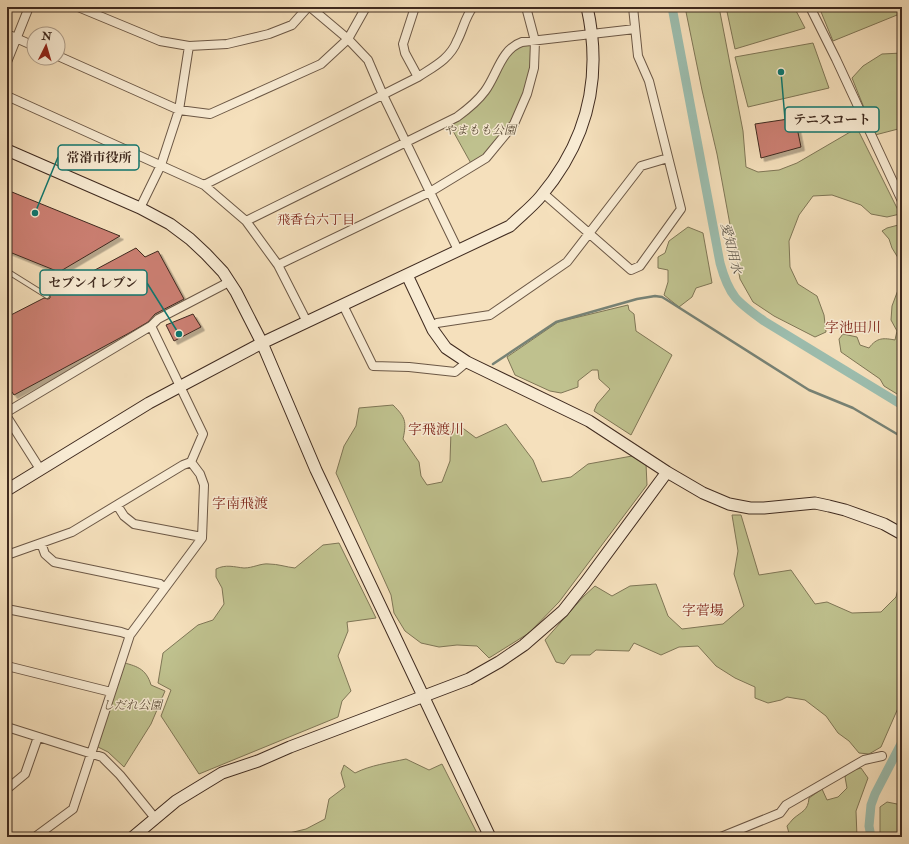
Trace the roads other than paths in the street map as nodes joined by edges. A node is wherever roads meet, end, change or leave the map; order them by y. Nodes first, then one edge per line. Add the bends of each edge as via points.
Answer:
1 (29, 7) edge
2 (78, 7) edge
3 (309, 7) edge
4 (366, 7) edge
5 (415, 7) edge
6 (473, 7) edge
7 (526, 7) edge
8 (587, 7) edge
9 (633, 7) edge
10 (810, 7) edge
11 (635, 30) junction
12 (7, 34) edge
13 (592, 34) junction
14 (16, 38) junction
15 (348, 39) junction
16 (535, 41) junction
17 (26, 42) edge
18 (189, 46) junction
19 (66, 60) edge
20 (7, 62) edge
21 (418, 77) junction
22 (383, 95) junction
23 (7, 96) edge
24 (179, 110) junction
25 (406, 143) junction
26 (7, 150) edge
27 (668, 158) junction
28 (160, 165) junction
29 (204, 184) junction
30 (430, 192) junction
31 (543, 193) junction
32 (902, 201) edge
33 (140, 208) junction
34 (246, 221) junction
35 (589, 234) junction
36 (458, 250) junction
37 (278, 265) junction
38 (7, 271) edge
39 (407, 275) junction
40 (229, 282) junction
41 (47, 296) dead end
42 (343, 305) junction
43 (307, 322) junction
44 (151, 326) junction
45 (431, 326) junction
46 (262, 343) junction
47 (467, 362) junction
48 (181, 386) junction
49 (7, 412) edge
50 (7, 417) edge
51 (191, 462) junction
52 (40, 470) junction
53 (666, 472) junction
54 (7, 490) edge
55 (117, 505) junction
56 (902, 534) edge
57 (202, 536) junction
58 (41, 543) junction
59 (7, 555) edge
60 (165, 588) junction
61 (7, 609) edge
62 (130, 635) junction
63 (7, 666) edge
64 (111, 692) junction
65 (423, 696) junction
66 (7, 727) edge
67 (38, 737) junction
68 (91, 753) junction
69 (882, 756) dead end
70 (7, 789) edge
71 (156, 818) junction
72 (36, 837) edge
73 (133, 837) edge
74 (490, 837) edge
75 (721, 837) edge

1 - 14 street
2 - 18 street via 160,40
3 - 15 street
3 - 18 street via 292,25 269,34 227,44
4 - 15 street
5 - 21 street via 403,44
6 - 21 street via 457,43 444,60
7 - 16 street
8 - 13 street
9 - 11 street
10 - 32 street
11 - 13 street
11 - 27 street via 638,56 649,81
12 - 14 street
13 - 16 street
13 - 31 street via 592,86 583,124 570,155
14 - 17 street
14 - 20 street
15 - 22 street via 368,60
15 - 24 street via 321,64 210,114
16 - 25 street via 522,42 508,50 484,92 470,108
16 - 30 street via 534,68 527,94 514,124 486,158
18 - 24 street
19 - 24 street
21 - 22 street
22 - 25 street
22 - 29 street
23 - 28 street
24 - 28 street
25 - 30 street
25 - 34 street
26 - 33 street
27 - 35 street via 641,166
27 - 35 street via 681,209 640,266 631,270
28 - 29 street
28 - 33 street
29 - 34 street
30 - 36 street
30 - 37 street
31 - 35 street
31 - 36 street via 510,226
33 - 40 street via 170,224 190,239
34 - 37 street
35 - 45 street via 568,262 490,315
36 - 39 street
37 - 43 street
38 - 41 lane
39 - 42 street
39 - 45 street
40 - 44 street via 158,319
40 - 46 street
42 - 43 street
42 - 47 street via 373,366 455,372
43 - 46 street
44 - 48 street
44 - 49 street
45 - 47 street via 446,348
46 - 48 street
46 - 65 street via 316,470
47 - 53 street via 589,421
48 - 51 street via 203,434
48 - 52 street
50 - 52 street
51 - 55 street
51 - 57 street via 204,485
52 - 54 street
53 - 56 street via 729,504 764,508 815,503 845,510 884,524
53 - 65 street via 585,583 549,624 499,662 469,679
55 - 57 street via 124,516 134,524
55 - 58 street via 72,532
57 - 60 street
58 - 59 street
58 - 60 street via 46,554 54,562 160,584
60 - 62 street
61 - 62 street
62 - 64 street
63 - 64 street
64 - 68 street
65 - 71 street via 222,773 176,801
65 - 74 street
66 - 67 street
67 - 68 street
67 - 70 street via 25,774
68 - 71 street via 102,757 110,764
68 - 72 street via 73,809
69 - 75 street via 864,760 786,805 780,813
71 - 73 street

